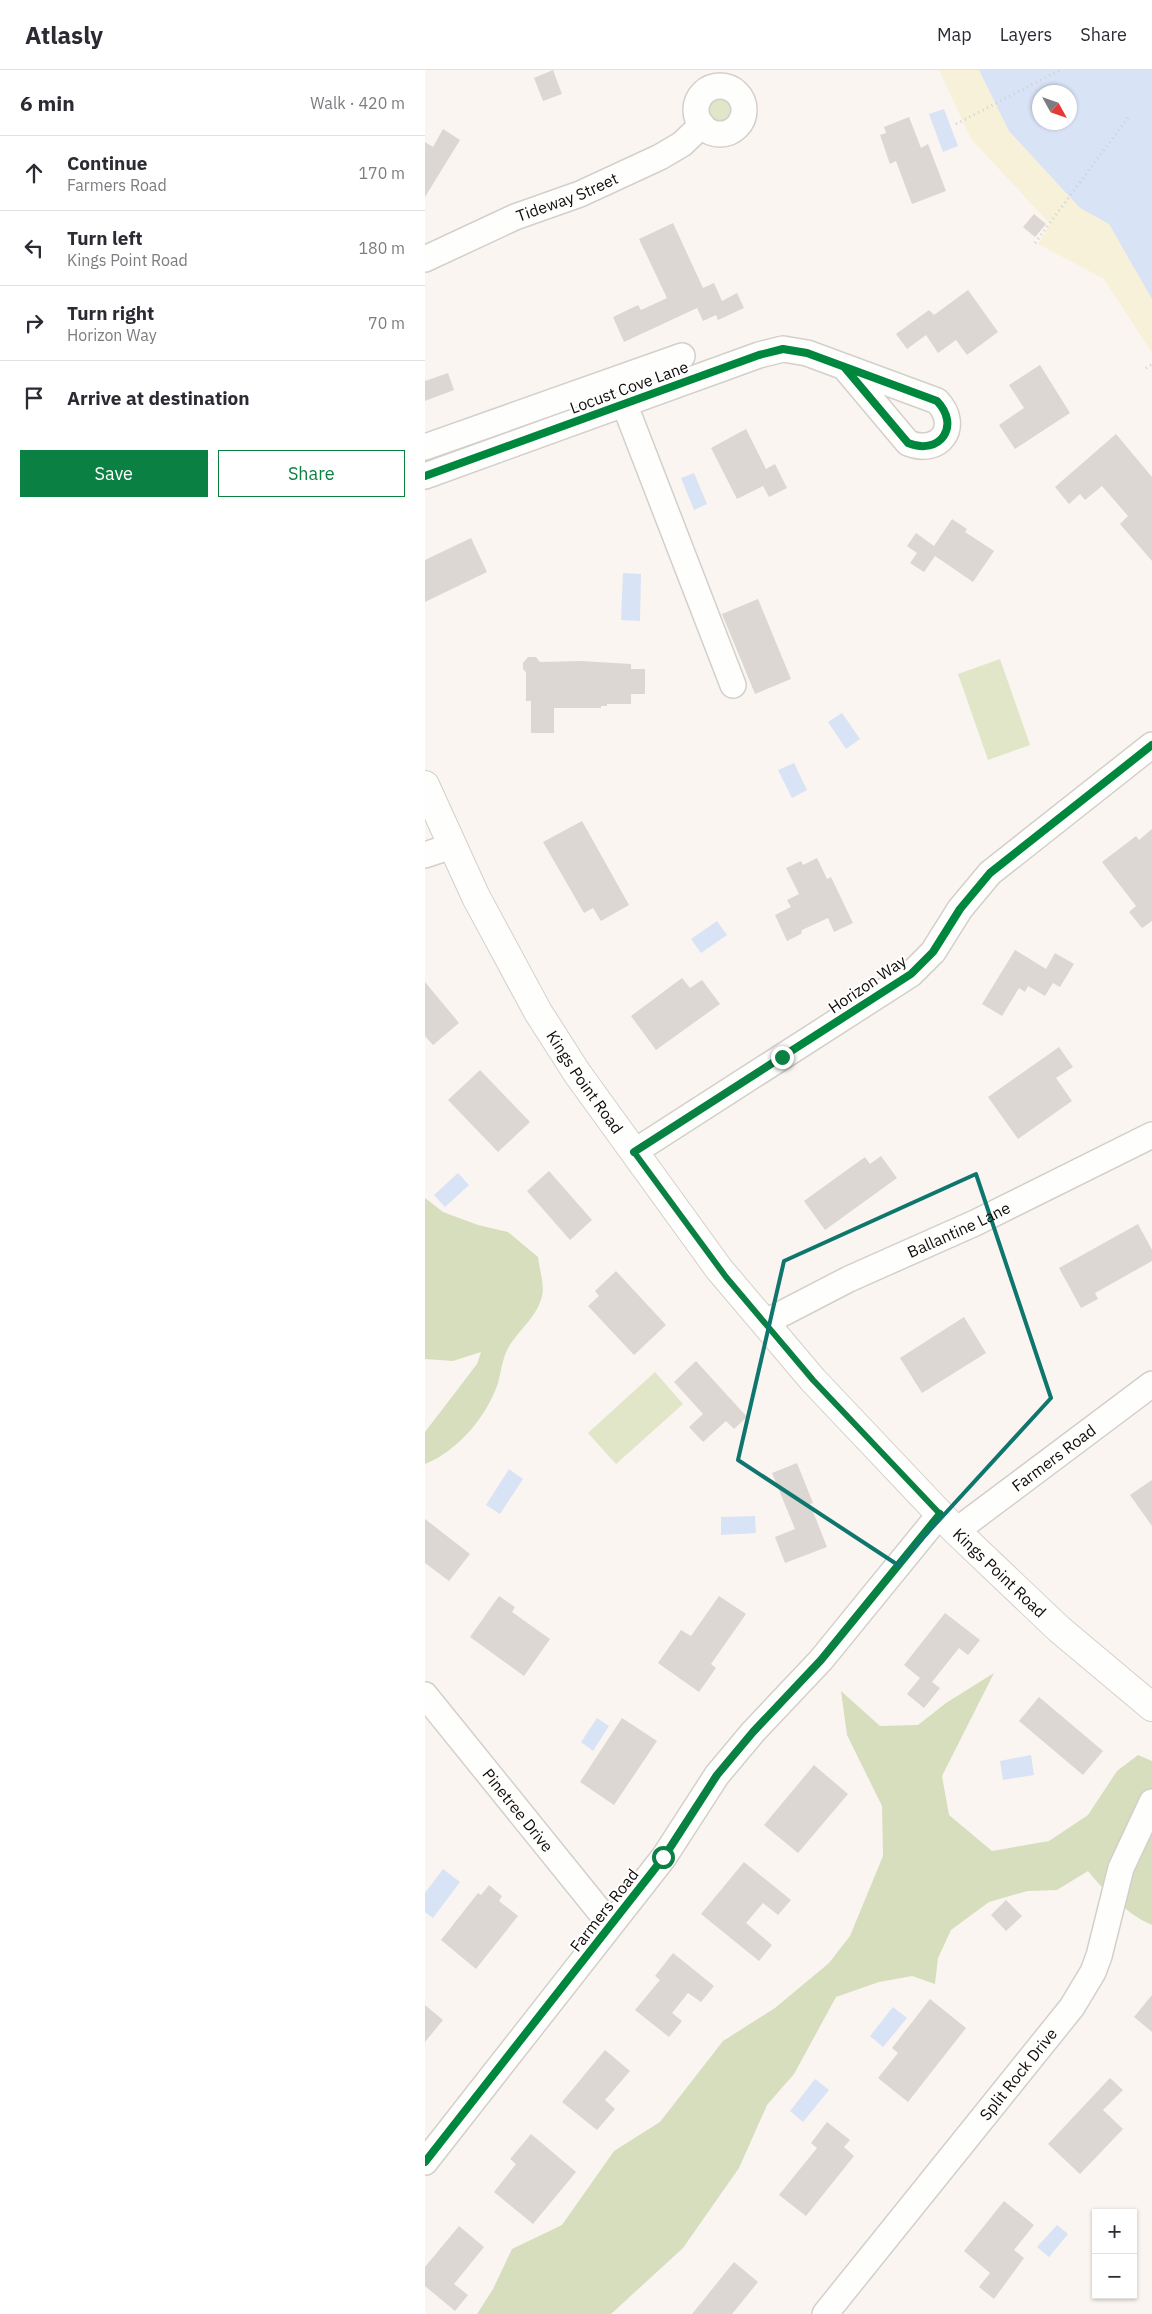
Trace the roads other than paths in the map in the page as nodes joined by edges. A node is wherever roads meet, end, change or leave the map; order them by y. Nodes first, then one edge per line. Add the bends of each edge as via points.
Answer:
1 (702, 125) dead end
2 (425, 258) edge
3 (682, 356) dead end
4 (845, 368) dead end
5 (624, 403) junction
6 (425, 447) edge
7 (425, 476) edge
8 (733, 685) dead end
9 (1152, 745) edge
10 (425, 785) edge
11 (452, 846) junction
12 (425, 855) edge
13 (1152, 1135) edge
14 (634, 1152) junction
15 (765, 1323) junction
16 (1152, 1384) edge
17 (948, 1523) junction
18 (425, 1695) edge
19 (1152, 1707) edge
20 (1152, 1802) edge
21 (610, 1924) junction
22 (425, 2162) edge
23 (825, 2314) edge

1 - 2 street, Tideway Street via 682,144 661,157 581,194 515,217
3 - 6 street
4 - 5 street, Locust Cove Lane via 783,349
5 - 7 street, Locust Cove Lane
5 - 8 street
9 - 14 street, Horizon Way via 990,873 959,909 933,952 911,974
10 - 11 main road, Kings Point Road
11 - 12 street
11 - 14 main road, Kings Point Road via 538,1012
13 - 15 street, Ballantine Lane via 975,1223 849,1279
14 - 15 main road, Kings Point Road via 719,1269
15 - 17 main road, Kings Point Road via 813,1380
16 - 17 street, Farmers Road
17 - 19 main road, Kings Point Road via 1059,1629
17 - 21 street, Farmers Road via 753,1732 717,1775 663,1857
18 - 21 street, Pinetree Drive
20 - 23 street, Split Rock Drive via 1121,1868 1093,1972 1072,2007
21 - 22 street, Farmers Road

